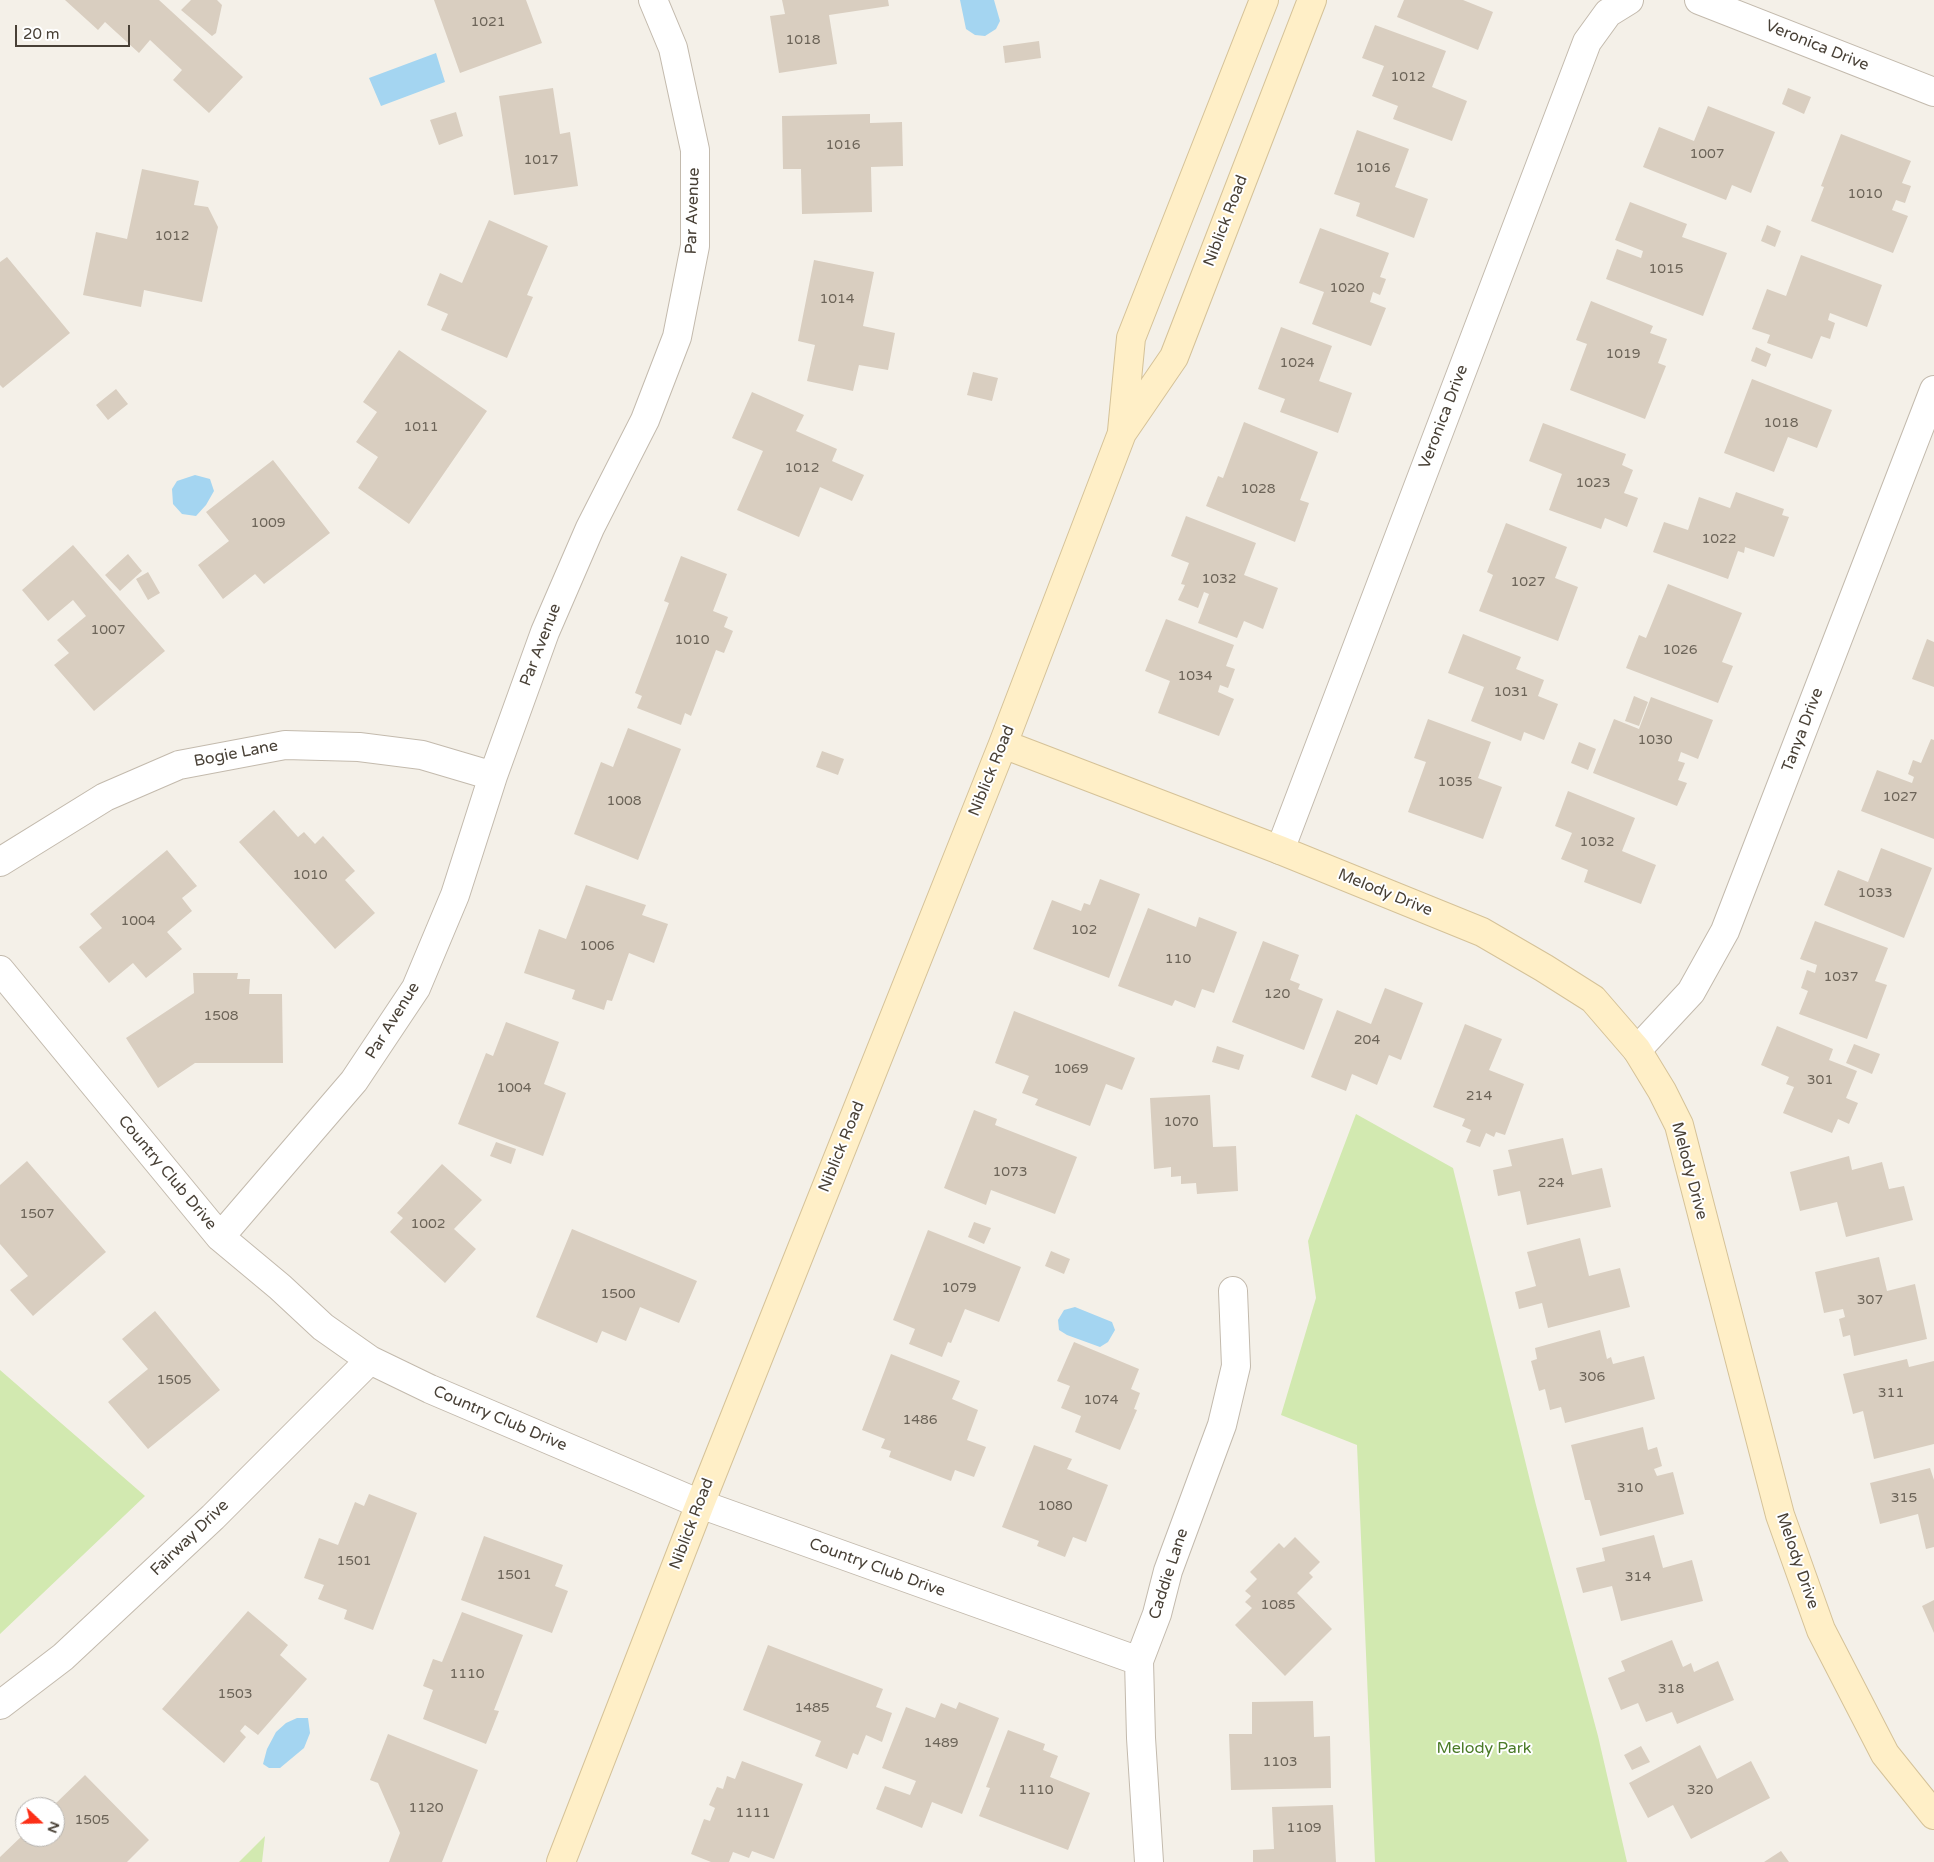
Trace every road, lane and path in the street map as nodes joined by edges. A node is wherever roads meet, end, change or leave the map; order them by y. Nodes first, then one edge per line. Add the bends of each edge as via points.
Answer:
1 (653, 0) edge
2 (1264, 0) edge
3 (1312, 0) edge
4 (1629, 0) edge
5 (1699, 0) edge
6 (1934, 92) edge
7 (1934, 390) edge
8 (1122, 433) junction
9 (1003, 744) junction
10 (493, 776) junction
11 (1280, 850) junction
12 (0, 862) edge
13 (0, 970) edge
14 (1637, 1050) junction
15 (220, 1237) junction
16 (1233, 1291) dead end
17 (370, 1360) junction
18 (700, 1504) junction
19 (1139, 1661) junction
20 (0, 1705) edge
21 (1934, 1815) edge
22 (561, 1862) edge
23 (1149, 1862) edge

1 - 10 street, Par Avenue via 673,48 695,150 695,246 677,337 645,420 590,528 545,632
2 - 8 main road, Niblick Road via 1131,338
3 - 8 main road, Niblick Road via 1174,357
4 - 11 street, Veronica Drive via 1608,13 1587,42
5 - 6 street, Veronica Drive
7 - 14 street, Tanya Drive via 1725,931 1692,992
8 - 9 main road, Niblick Road
9 - 11 main road, Melody Drive
9 - 18 main road, Niblick Road
10 - 12 street, Bogie Lane via 422,755 359,747 285,745 179,765 105,797
10 - 15 street, Par Avenue via 455,896 416,988 354,1081
11 - 14 main road, Melody Drive via 1482,932 1593,999
13 - 15 street, Country Club Drive
14 - 21 main road, Melody Drive via 1679,1126 1780,1515 1821,1630 1885,1754
15 - 17 street, Country Club Drive via 323,1327
16 - 19 street, Caddie Lane via 1236,1366 1222,1425 1168,1571 1157,1614
17 - 18 street, Country Club Drive via 430,1390
17 - 20 street, Fairway Drive via 213,1517 63,1657
18 - 19 street, Country Club Drive
18 - 22 main road, Niblick Road
19 - 23 street, Caddie Lane

